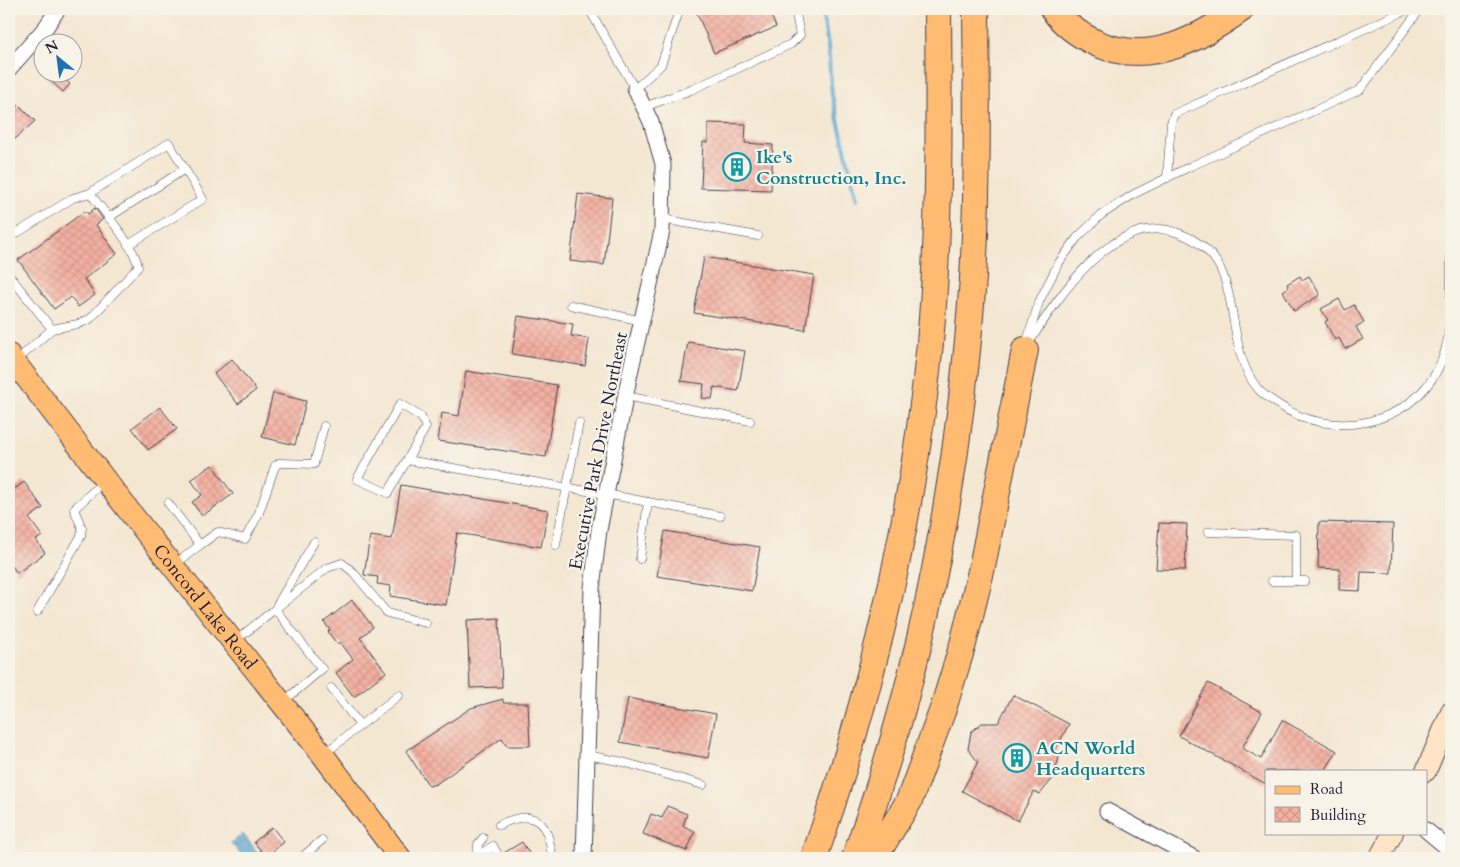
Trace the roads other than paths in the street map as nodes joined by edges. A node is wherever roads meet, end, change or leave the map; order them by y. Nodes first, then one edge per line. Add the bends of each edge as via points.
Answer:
1 (58, 9) edge
2 (589, 9) edge
3 (682, 9) edge
4 (795, 9) edge
5 (938, 9) edge
6 (976, 9) edge
7 (1053, 9) edge
8 (1241, 9) edge
9 (1409, 9) edge
10 (1420, 9) edge
11 (9, 70) edge
12 (635, 89) junction
13 (644, 107) junction
14 (185, 169) junction
15 (1167, 178) junction
16 (90, 193) junction
17 (108, 218) junction
18 (662, 219) junction
19 (758, 236) dead end
20 (9, 238) edge
21 (128, 245) junction
22 (1451, 258) edge
23 (9, 275) edge
24 (571, 305) dead end
25 (642, 321) junction
26 (52, 329) junction
27 (1025, 350) junction
28 (11, 358) edge
29 (626, 396) junction
30 (750, 421) dead end
31 (579, 423) dead end
32 (324, 426) dead end
33 (407, 460) junction
34 (105, 480) junction
35 (566, 488) junction
36 (606, 495) junction
37 (648, 502) junction
38 (168, 504) dead end
39 (720, 516) dead end
40 (1208, 532) dead end
41 (314, 542) dead end
42 (200, 545) junction
43 (556, 545) dead end
44 (640, 559) dead end
45 (172, 566) junction
46 (1272, 581) dead end
47 (1296, 581) junction
48 (1305, 581) dead end
49 (275, 609) junction
50 (37, 612) dead end
51 (426, 623) dead end
52 (234, 643) junction
53 (331, 688) dead end
54 (399, 695) dead end
55 (282, 703) junction
56 (1451, 712) edge
57 (360, 725) junction
58 (323, 755) junction
59 (587, 755) junction
60 (1426, 770) edge
61 (703, 785) dead end
62 (1107, 811) dead end
63 (499, 825) dead end
64 (1428, 832) edge
65 (1391, 834) edge
66 (483, 838) dead end
67 (322, 840) dead end
68 (1451, 851) edge
69 (476, 857) edge
70 (301, 858) edge
71 (400, 858) edge
72 (500, 858) edge
73 (552, 858) edge
74 (584, 858) edge
75 (814, 858) edge
76 (855, 858) edge
77 (874, 858) edge
78 (1194, 858) edge
79 (1379, 858) edge

1 - 11 street
2 - 12 lane
3 - 12 lane via 661,65
4 - 13 lane via 800,35 791,44 691,90
5 - 75 highway via 936,245 930,343 922,404 883,626 835,800
6 - 76 highway via 973,278 961,402 933,579 914,663
7 - 8 highway via 1071,28 1090,40 1133,53 1156,52 1180,45
9 - 15 lane via 1174,114
10 - 15 lane via 1360,90
12 - 13 street, Executive Park Drive Northeast
13 - 18 street, Executive Park Drive Northeast via 663,164
14 - 16 lane via 169,143
14 - 17 lane
14 - 21 lane via 203,199
15 - 27 lane via 1101,214 1077,238 1058,264 1039,302
16 - 17 lane
16 - 20 lane via 73,198
17 - 21 lane
18 - 19 lane
18 - 25 street, Executive Park Drive Northeast
21 - 26 lane via 137,261 134,273 90,319
22 - 27 lane via 1450,323 1439,368 1428,386 1398,411 1354,425 1317,423 1293,414 1258,389 1241,355 1219,266 1196,242 1168,229 1147,228 1117,240 1062,293
23 - 26 lane
24 - 25 lane
25 - 29 street, Executive Park Drive Northeast
26 - 28 lane
27 - 77 highway via 982,567 963,644 943,710 909,800
28 - 34 main road, Concord Lake Road
29 - 30 lane
29 - 36 street, Executive Park Drive Northeast
31 - 35 lane
32 - 42 lane via 314,464 279,463 275,466 259,513 245,539 218,532
33 - 33 lane via 388,493 358,479 400,404 422,417 426,427
33 - 35 lane
34 - 45 main road, Concord Lake Road
34 - 50 lane via 74,509 82,528 81,536
35 - 36 lane
35 - 43 lane
36 - 37 lane
36 - 59 street, Executive Park Drive Northeast via 592,588
37 - 39 lane
37 - 44 lane
38 - 42 lane
40 - 47 lane via 1296,535
41 - 49 lane
42 - 45 lane
45 - 52 main road, Concord Lake Road
46 - 47 lane
47 - 48 lane
49 - 51 lane via 327,568 342,563 388,613
49 - 52 lane
49 - 55 lane via 322,669
52 - 55 main road, Concord Lake Road
53 - 57 lane
54 - 57 lane
55 - 58 main road, Concord Lake Road
56 - 60 main road
57 - 58 lane
58 - 71 main road, Concord Lake Road
59 - 61 lane
59 - 74 street, Executive Park Drive Northeast
62 - 78 street
63 - 73 lane via 526,816 535,819 547,832
64 - 68 street
65 - 79 main road
66 - 69 lane via 478,844
67 - 70 lane
69 - 72 lane via 493,846

